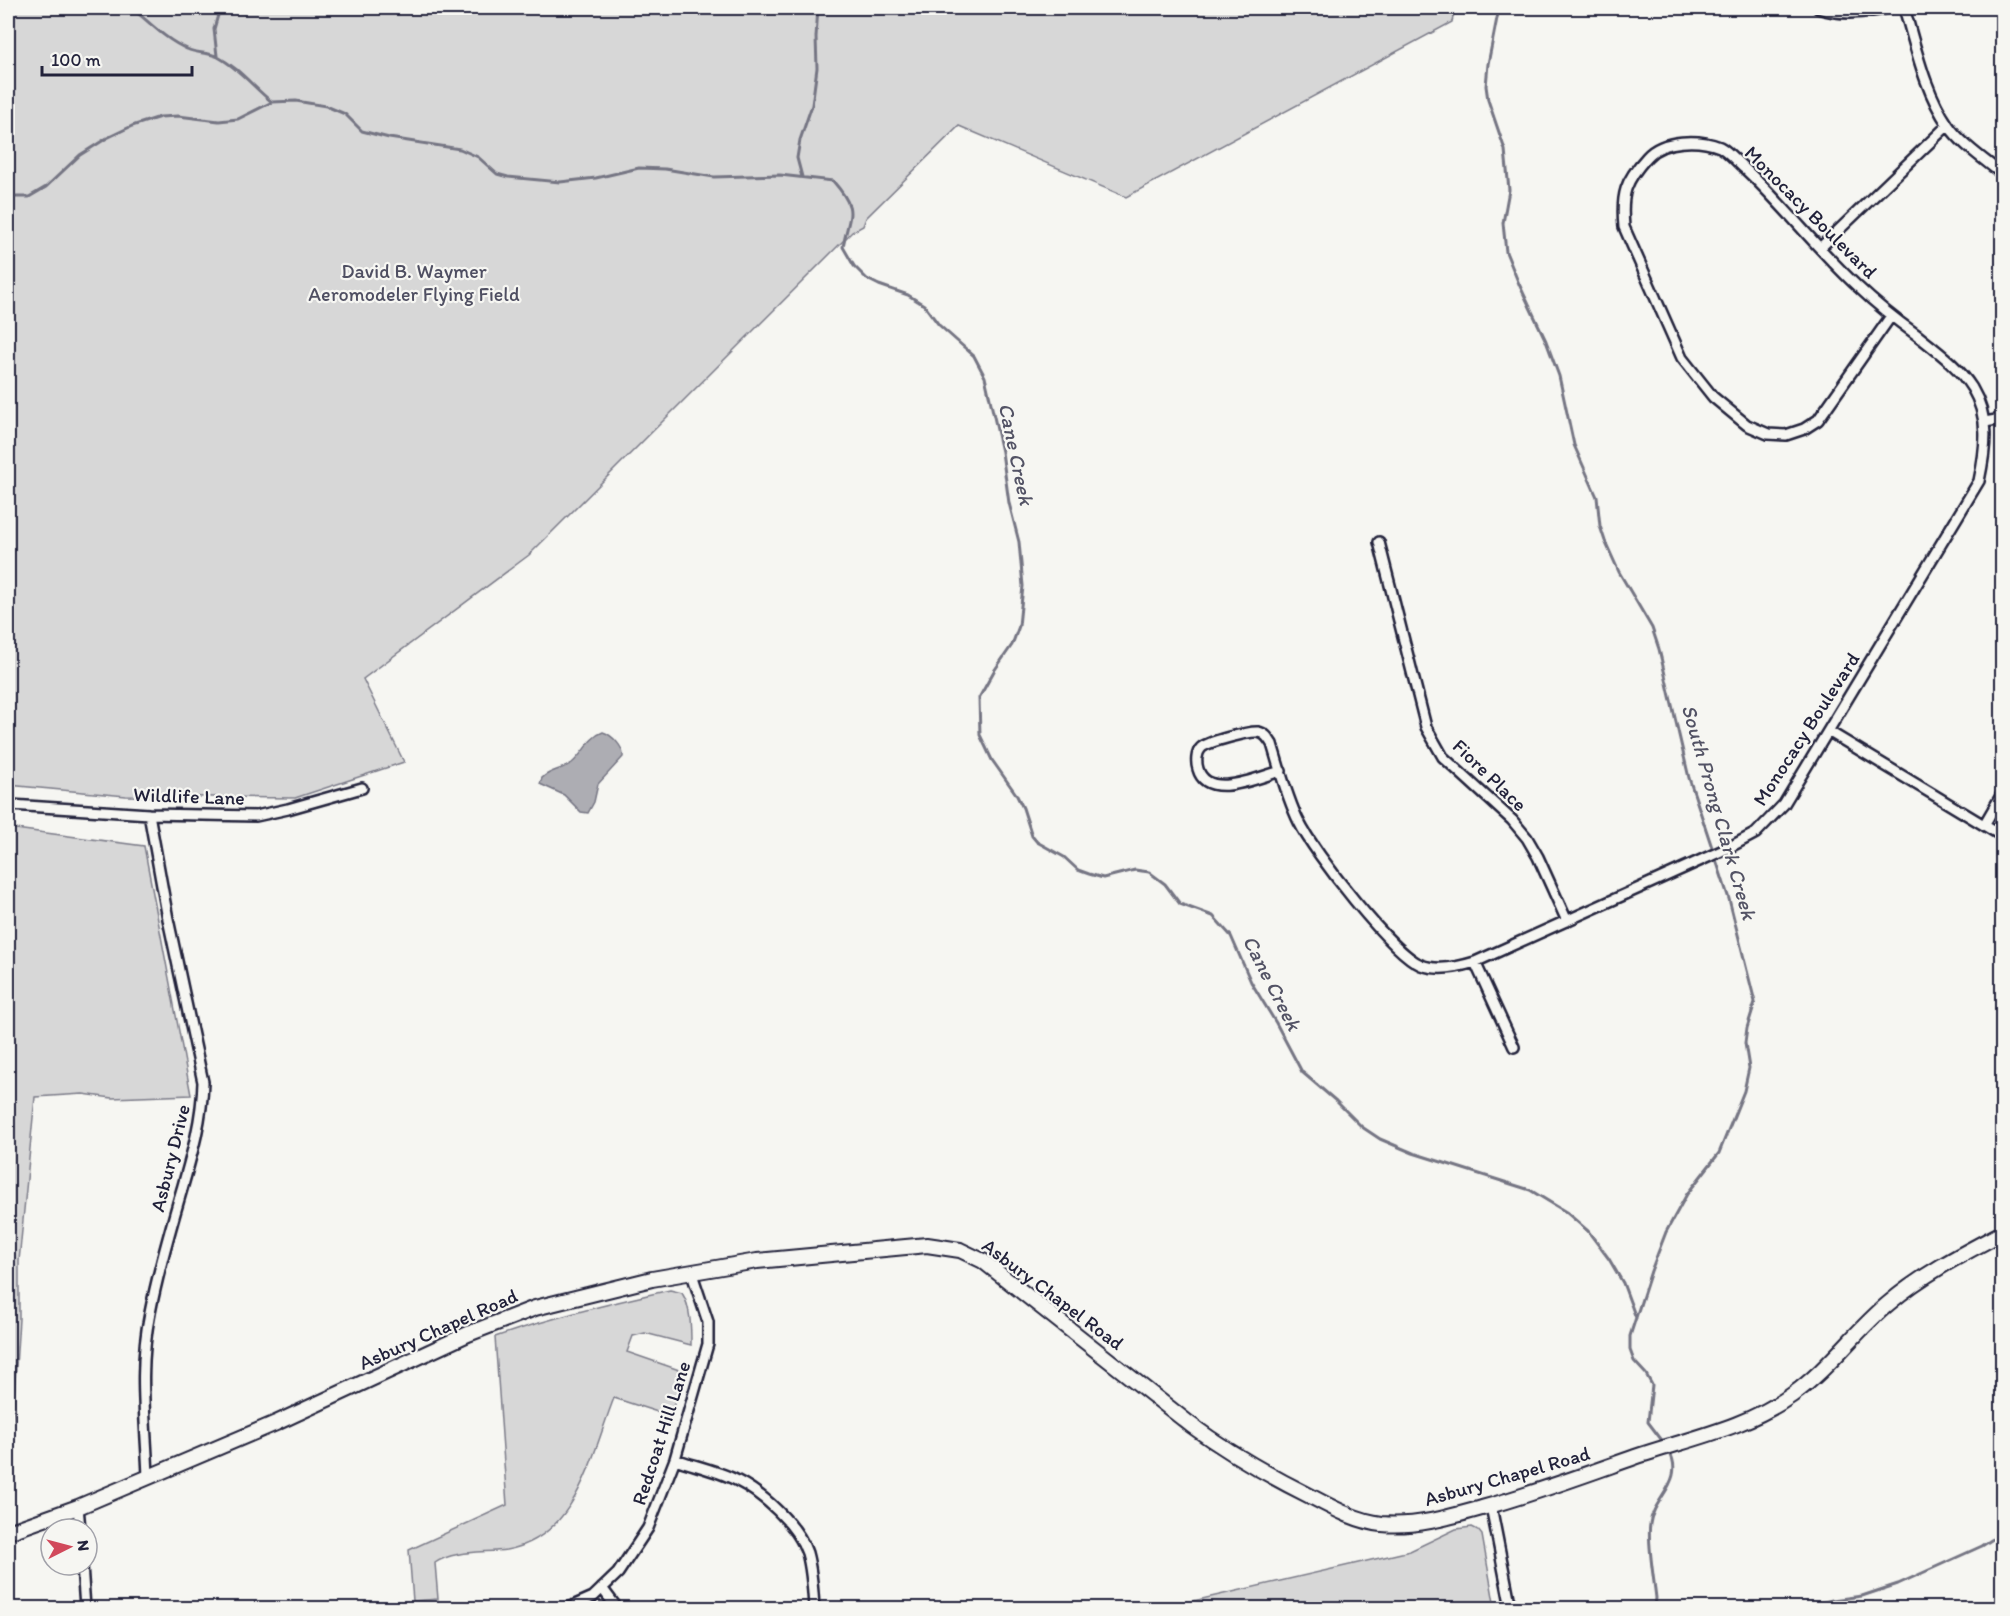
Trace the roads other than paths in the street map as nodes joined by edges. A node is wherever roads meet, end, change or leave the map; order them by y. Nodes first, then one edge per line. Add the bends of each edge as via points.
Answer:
1 (1818, 8) edge
2 (1890, 8) edge
3 (1904, 8) edge
4 (1948, 125) junction
5 (2002, 174) edge
6 (1820, 248) junction
7 (1891, 316) junction
8 (2002, 419) edge
9 (1986, 422) junction
10 (1379, 542) dead end
11 (1828, 731) junction
12 (1281, 771) junction
13 (362, 788) dead end
14 (2002, 794) edge
15 (11, 805) dead end
16 (149, 814) junction
17 (1984, 825) junction
18 (2002, 836) edge
19 (1567, 921) junction
20 (1475, 962) junction
21 (1514, 1047) dead end
22 (2002, 1233) edge
23 (691, 1271) junction
24 (675, 1459) junction
25 (148, 1477) junction
26 (1491, 1506) junction
27 (78, 1507) junction
28 (79, 1517) edge
29 (8, 1532) edge
30 (83, 1577) edge
31 (602, 1588) junction
32 (85, 1608) edge
33 (568, 1608) edge
34 (617, 1608) edge
35 (814, 1608) edge
36 (1511, 1608) edge

1 - 2 street via 1865,13
3 - 4 street via 1926,83
4 - 5 street
4 - 6 street
6 - 7 street, Monocacy Boulevard
6 - 7 street, Monocacy Boulevard via 1722,148 1697,141 1672,144 1651,153 1632,174 1625,189 1624,227 1682,358 1713,397 1747,425 1768,434 1786,435 1818,420
7 - 9 street, Monocacy Boulevard via 1953,364 1973,389
8 - 9 street
9 - 11 street, Monocacy Boulevard via 1979,481
10 - 19 street, Fiore Place via 1426,727 1443,757 1527,838
11 - 17 street
11 - 19 street, Monocacy Boulevard via 1776,814 1755,833
12 - 12 street, Monocacy Boulevard via 1272,744 1256,731 1207,743 1197,753 1200,777 1214,785 1232,785
12 - 20 street, Monocacy Boulevard via 1307,838 1362,910 1407,958 1433,967
13 - 16 street, Wildlife Lane via 256,816
14 - 17 street
15 - 16 street, Wildlife Lane
16 - 25 street, Asbury Drive via 203,1082 203,1102 145,1338 142,1383
17 - 18 street
19 - 20 street, Monocacy Boulevard
20 - 21 street
22 - 26 main road, Asbury Chapel Road via 1905,1290 1816,1376 1757,1415
23 - 24 street, Redcoat Hill Lane via 708,1322 708,1344
23 - 25 main road, Asbury Chapel Road via 595,1292 505,1319
23 - 26 main road, Asbury Chapel Road via 927,1245 960,1250 983,1261 1222,1449 1325,1504 1362,1520 1395,1524 1442,1519
24 - 31 street, Redcoat Hill Lane via 648,1528 618,1573
24 - 35 street via 736,1480 763,1497 790,1524 806,1551
25 - 27 main road, Asbury Chapel Road
26 - 36 street
27 - 28 street
27 - 29 main road, Asbury Chapel Road
30 - 32 street
31 - 33 street, Redcoat Hill Lane via 593,1597
31 - 34 street

